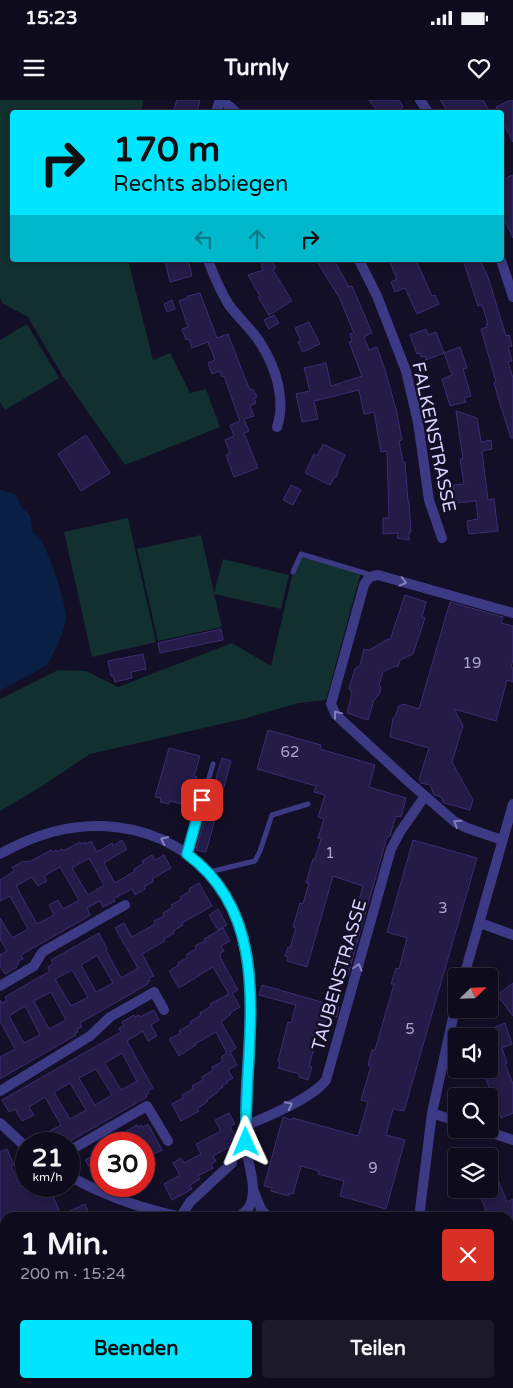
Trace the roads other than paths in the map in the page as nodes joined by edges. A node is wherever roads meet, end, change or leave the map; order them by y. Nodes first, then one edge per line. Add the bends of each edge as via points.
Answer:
1 (221, 100) edge
2 (234, 110) edge
3 (209, 262) edge
4 (360, 262) edge
5 (502, 262) edge
6 (513, 297) edge
7 (277, 428) dead end
8 (442, 538) dead end
9 (293, 572) dead end
10 (372, 576) junction
11 (513, 613) edge
12 (213, 764) dead end
13 (425, 796) junction
14 (308, 804) dead end
15 (513, 804) edge
16 (502, 840) junction
17 (0, 854) edge
18 (187, 854) junction
19 (209, 872) junction
20 (125, 906) dead end
21 (480, 923) junction
22 (513, 935) edge
23 (466, 968) edge
24 (0, 986) edge
25 (164, 1010) dead end
26 (453, 1018) edge
27 (0, 1091) edge
28 (432, 1113) junction
29 (448, 1118) edge
30 (0, 1124) edge
31 (245, 1126) junction
32 (498, 1135) edge
33 (15, 1137) edge
34 (513, 1140) edge
35 (168, 1141) dead end
36 (80, 1145) edge
37 (232, 1163) dead end
38 (80, 1182) edge
39 (253, 1189) junction
40 (165, 1212) edge
41 (187, 1212) edge
42 (244, 1212) edge
43 (264, 1212) edge
44 (421, 1212) edge

1 - 2 street
3 - 7 street via 230,306 261,344 269,360 281,400
4 - 8 street, FALKENSTRASSE via 406,371 418,422 429,500
5 - 6 street
9 - 10 lane via 301,554
10 -> 11 street
13 -> 10 street via 332,709 364,585
12 - 18 lane
16 -> 13 street via 455,822
31 -> 13 street, TAUBENSTRASSE via 312,1093 326,1080 392,849
14 - 19 lane via 272,815 255,861
15 - 16 street
16 - 21 street
18 -> 17 street via 169,842 117,827 80,827 52,832
18 - 19 street
19 - 31 street via 236,917 248,961 251,1001
20 - 24 street via 44,951 34,966
21 - 22 street
21 - 23 street
25 - 27 street via 154,992 110,1017 90,1036
26 - 28 street
28 - 29 street
28 - 44 street
30 - 33 street
31 - 39 street
32 - 34 street
35 - 36 street via 147,1106
37 - 41 street via 190,1202
38 - 40 street via 134,1204
39 - 42 street via 249,1207
39 - 43 street

